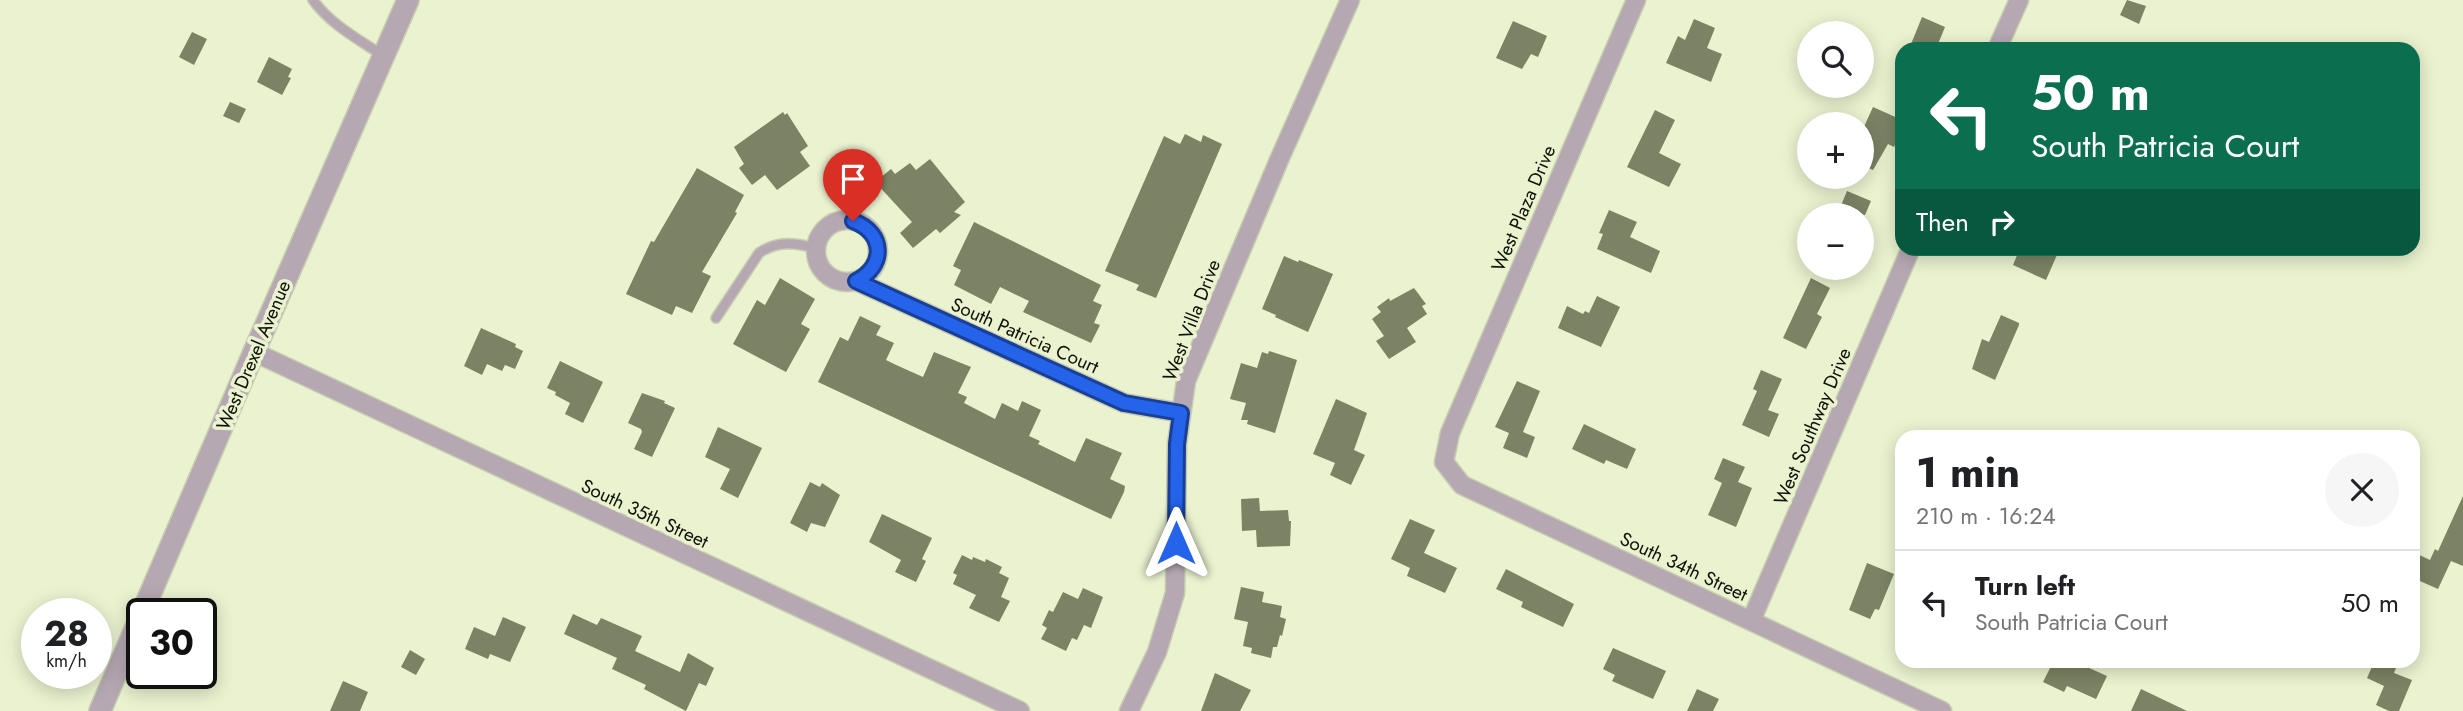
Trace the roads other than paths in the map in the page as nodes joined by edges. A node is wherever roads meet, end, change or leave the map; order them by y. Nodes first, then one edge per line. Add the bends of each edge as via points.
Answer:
1 (313, 0) edge
2 (408, 0) edge
3 (1350, 0) edge
4 (1636, 0) edge
5 (2018, 0) edge
6 (2000, 42) edge
7 (383, 56) junction
8 (816, 248) junction
9 (1909, 256) edge
10 (856, 281) junction
11 (716, 318) dead end
12 (254, 352) junction
13 (1181, 413) junction
14 (1450, 433) joint
15 (1751, 621) junction
16 (100, 711) edge
17 (1020, 711) edge
18 (1129, 711) edge
19 (1942, 711) edge

1 - 7 lane via 340,28
2 - 7 street, West Drexel Avenue
3 - 13 street, West Villa Drive via 1186,381
4 - 14 street, West Plaza Drive
5 - 6 street
7 - 12 street, West Drexel Avenue
8 - 10 street, South Patricia Court via 816,258 827,275
8 - 10 street via 833,223 863,225 878,250 872,270
8 - 11 lane via 782,243 770,246 760,253
9 - 15 street, West Southway Drive
10 - 13 street, South Patricia Court via 1124,403
12 - 16 street, West Drexel Avenue
12 - 17 street, South 35th Street
13 - 18 street, West Villa Drive via 1175,593 1157,652
14 - 15 street, South 34th Street via 1444,462 1462,485
15 - 19 street, South 34th Street

